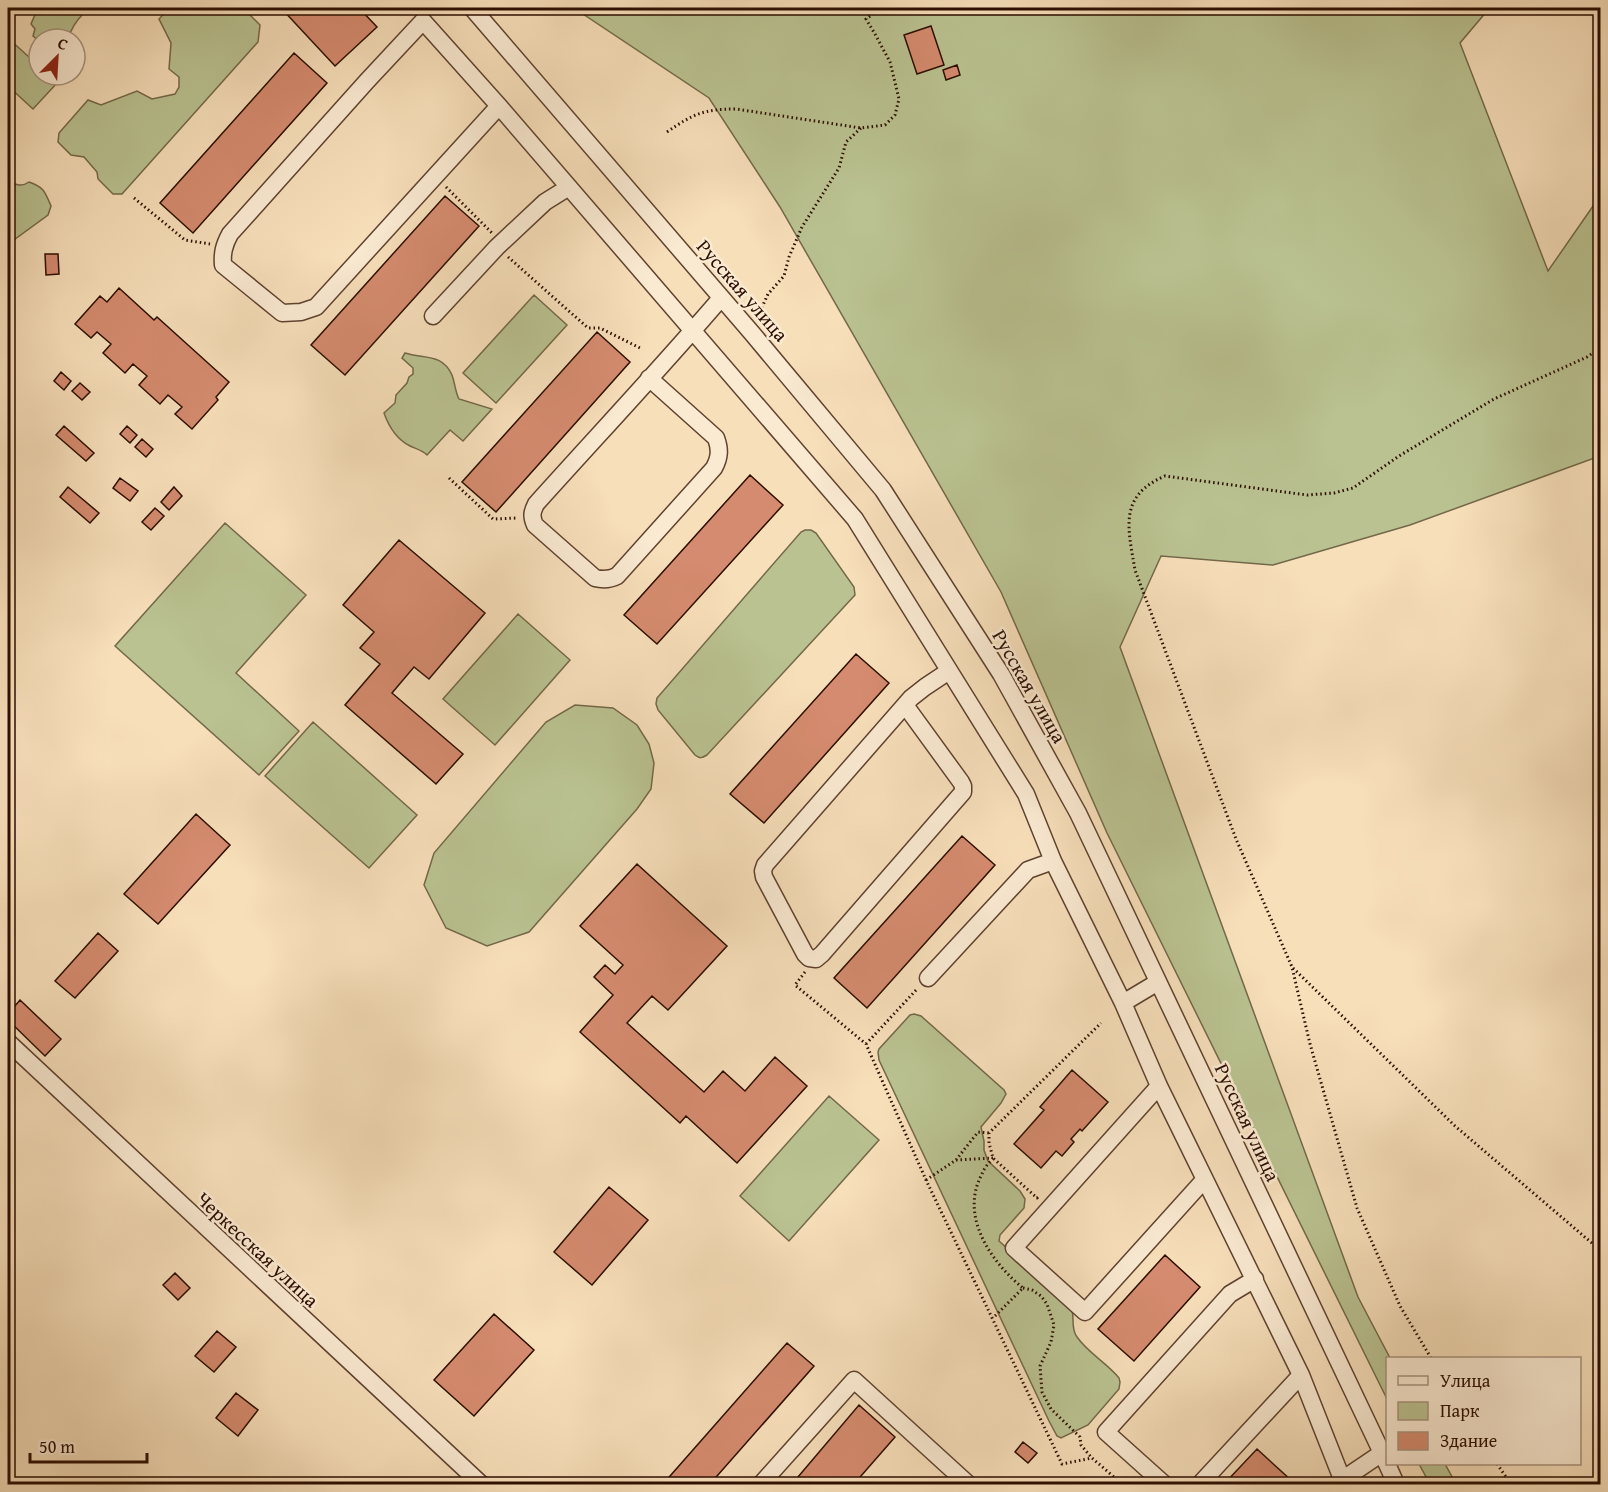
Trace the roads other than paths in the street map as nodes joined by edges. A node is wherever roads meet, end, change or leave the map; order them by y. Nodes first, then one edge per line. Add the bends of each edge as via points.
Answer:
1 (472, 8) edge
2 (499, 106) junction
3 (569, 187) junction
4 (721, 298) junction
5 (433, 316) dead end
6 (693, 330) junction
7 (649, 378) junction
8 (949, 671) junction
9 (905, 705) junction
10 (1053, 861) junction
11 (928, 978) road end
12 (1158, 982) junction
13 (1123, 1003) junction
14 (8, 1042) edge
15 (1159, 1086) junction
16 (1204, 1180) junction
17 (1255, 1279) junction
18 (1301, 1375) junction
19 (1382, 1453) junction
20 (1386, 1462) edge
21 (1387, 1465) edge
22 (1341, 1483) edge
23 (481, 1485) edge
24 (761, 1485) edge
25 (968, 1485) edge
26 (1164, 1485) edge
27 (1200, 1485) edge
28 (1396, 1485) edge

1 - 4 street, Русская улица
2 - 2 street via 423,21 230,234 224,246 223,265 282,313 316,307
2 - 3 street
3 - 5 street via 545,202 499,245
3 - 6 street
4 - 6 street
4 - 12 street, Русская улица via 883,490 1001,674 1078,813
6 - 7 street
6 - 8 street via 855,519
7 - 7 street via 716,438 719,458 617,576 602,580 535,525 532,511
8 - 9 street
8 - 10 street via 1026,794
9 - 9 street via 765,865 764,878 809,958 816,959 822,954 963,792 961,782
10 - 11 street via 1028,870
10 - 13 street
12 - 13 street
12 - 19 street, Русская улица
13 - 15 street
14 - 23 street, Черкесская улица
15 - 16 street
15 - 16 street via 1014,1248 1086,1312
16 - 17 street
17 - 18 street
17 - 26 street via 1230,1294 1106,1432
18 - 22 street
18 - 27 street
19 - 20 street, Русская улица
19 - 22 street
21 - 28 street, Русская улица
24 - 25 street via 854,1380

